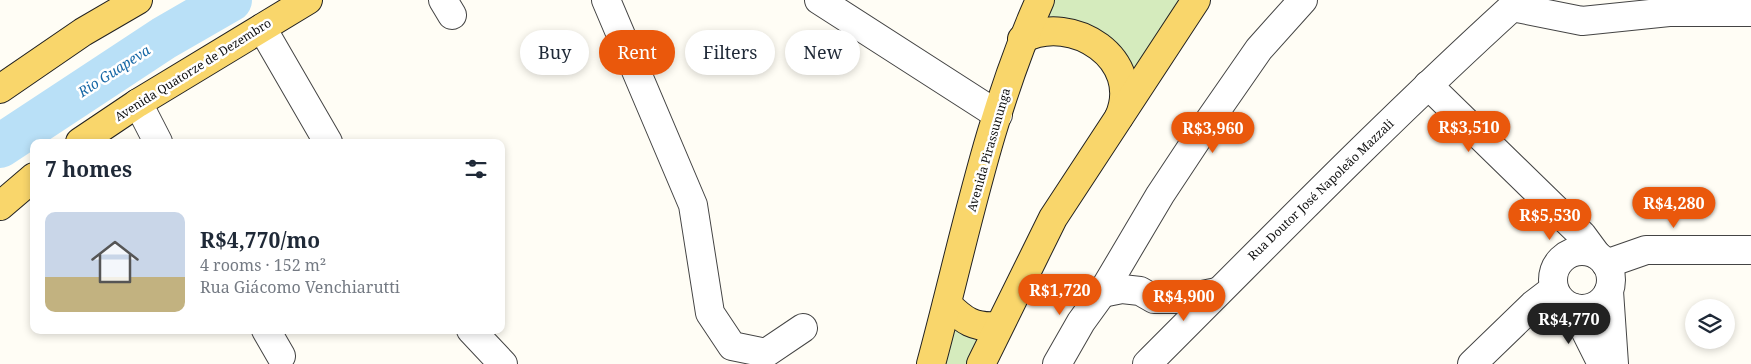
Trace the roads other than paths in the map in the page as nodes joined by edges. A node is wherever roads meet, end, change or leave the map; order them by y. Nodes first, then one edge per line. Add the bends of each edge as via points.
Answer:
1 (138, 0) edge
2 (308, 0) edge
3 (606, 0) edge
4 (819, 0) edge
5 (1040, 0) edge
6 (1196, 0) edge
7 (1303, 0) edge
8 (1631, 0) edge
9 (1516, 4) edge
10 (1669, 12) junction
11 (1751, 12) edge
12 (262, 28) junction
13 (1022, 39) junction
14 (1428, 85) junction
15 (0, 89) edge
16 (138, 103) junction
17 (998, 114) junction
18 (1116, 123) junction
19 (84, 139) edge
20 (156, 139) edge
21 (326, 139) edge
22 (30, 180) edge
23 (1537, 194) junction
24 (0, 206) edge
25 (1751, 250) edge
26 (1601, 259) junction
27 (1559, 262) junction
28 (1554, 289) junction
29 (1609, 291) junction
30 (1217, 292) junction
31 (1102, 293) junction
32 (1154, 299) junction
33 (947, 304) junction
34 (1574, 308) junction
35 (998, 326) junction
36 (803, 328) dead end
37 (268, 334) edge
38 (475, 334) edge
39 (281, 356) dead end
40 (1153, 359) edge
41 (504, 364) edge
42 (931, 364) edge
43 (981, 364) edge
44 (1057, 364) edge
45 (1472, 364) edge
46 (1602, 364) edge
47 (1614, 364) edge

1 - 15 main road via 83,32
2 - 12 main road, Avenida Quatorze de Dezembro
3 - 36 street via 692,205 710,312 732,346 766,353
4 - 17 street
5 - 13 main road, Avenida Pirassununga
6 - 18 main road
7 - 31 street via 1259,49 1209,121 1160,195
8 - 10 street
9 - 10 street via 1582,21
9 - 14 street, Rua Doutor José Napoleão Mazzali
10 - 11 street
12 - 16 main road, Avenida Quatorze de Dezembro
12 - 21 street
13 - 17 main road, Avenida Pirassununga
13 - 18 main road via 1044,31 1065,30 1085,36 1102,49 1115,65 1122,85 1124,106
14 - 23 street
14 - 30 street, Rua Doutor José Napoleão Mazzali
16 - 19 main road, Avenida Quatorze de Dezembro
16 - 20 street
17 - 33 main road, Avenida Pirassununga
18 - 35 main road via 1053,218
22 - 24 main road
23 - 26 street via 1582,235
23 - 27 street via 1555,233
25 - 26 street via 1646,250
26 - 27 street via 1583,251 1569,253
26 - 29 street via 1611,277
27 - 28 street via 1553,275
28 - 34 street via 1562,301
28 - 45 street
29 - 34 street via 1600,302 1588,308
29 - 47 street
30 - 32 street via 1183,299
30 - 40 street, Rua Doutor José Napoleão Mazzali
31 - 32 street via 1122,289 1140,291
31 - 44 street
32 - 40 street via 1162,312 1163,329
33 - 35 main road via 971,323 982,327
33 - 42 main road, Avenida Pirassununga
34 - 46 street
35 - 43 main road
37 - 39 street
38 - 41 street

